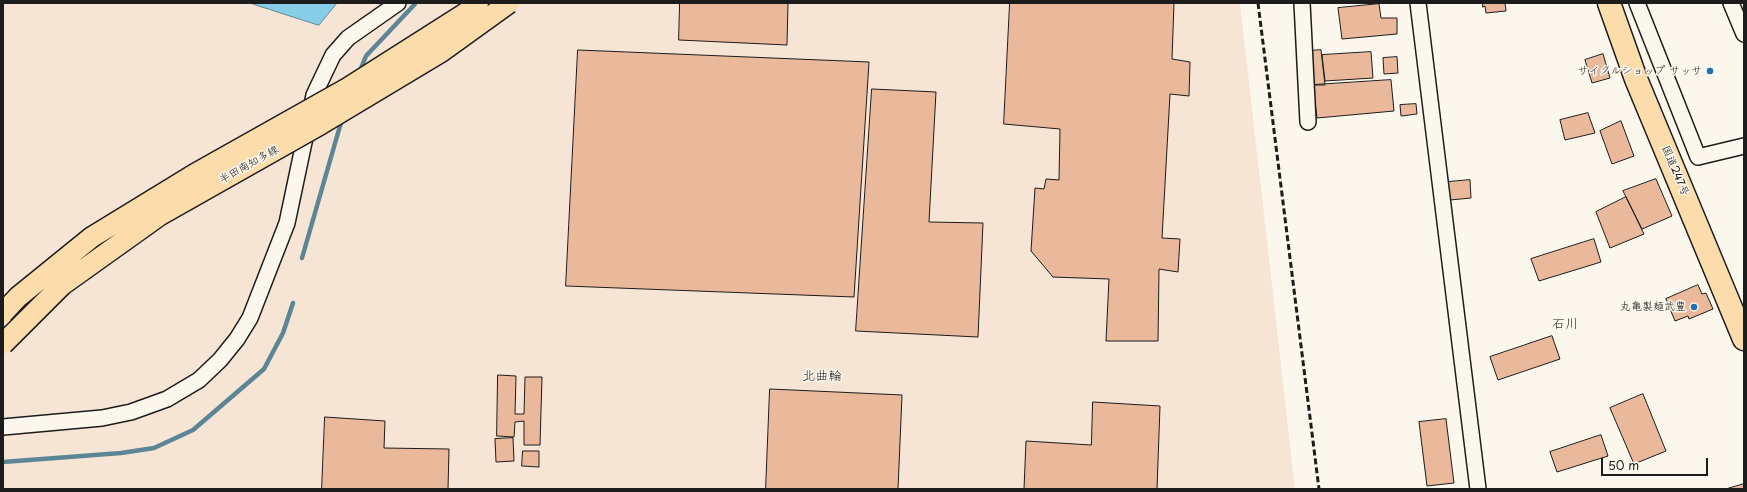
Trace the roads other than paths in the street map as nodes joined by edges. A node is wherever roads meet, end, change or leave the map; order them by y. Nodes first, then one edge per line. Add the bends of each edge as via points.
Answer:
1 (398, 3) edge
2 (478, 3) edge
3 (509, 3) edge
4 (1302, 3) edge
5 (1418, 3) edge
6 (1609, 3) edge
7 (1637, 3) edge
8 (1731, 3) edge
9 (1744, 34) edge
10 (1308, 122) dead end
11 (1744, 146) edge
12 (3, 313) edge
13 (1744, 339) edge
14 (3, 344) edge
15 (3, 427) edge
16 (1478, 489) edge

1 - 15 street via 348,38 333,55 314,95 284,230 250,318 238,339 220,360 199,380 167,399 131,412 102,418
2 - 12 main road, 半田南知多線, bridge via 348,88 195,174 92,237 18,297
3 - 14 main road, 半田南知多線, bridge via 441,52 321,124 160,215 62,284
4 - 10 street
5 - 16 street
6 - 13 highway, 国道247号 via 1636,79
7 - 11 street via 1698,157
8 - 9 street

